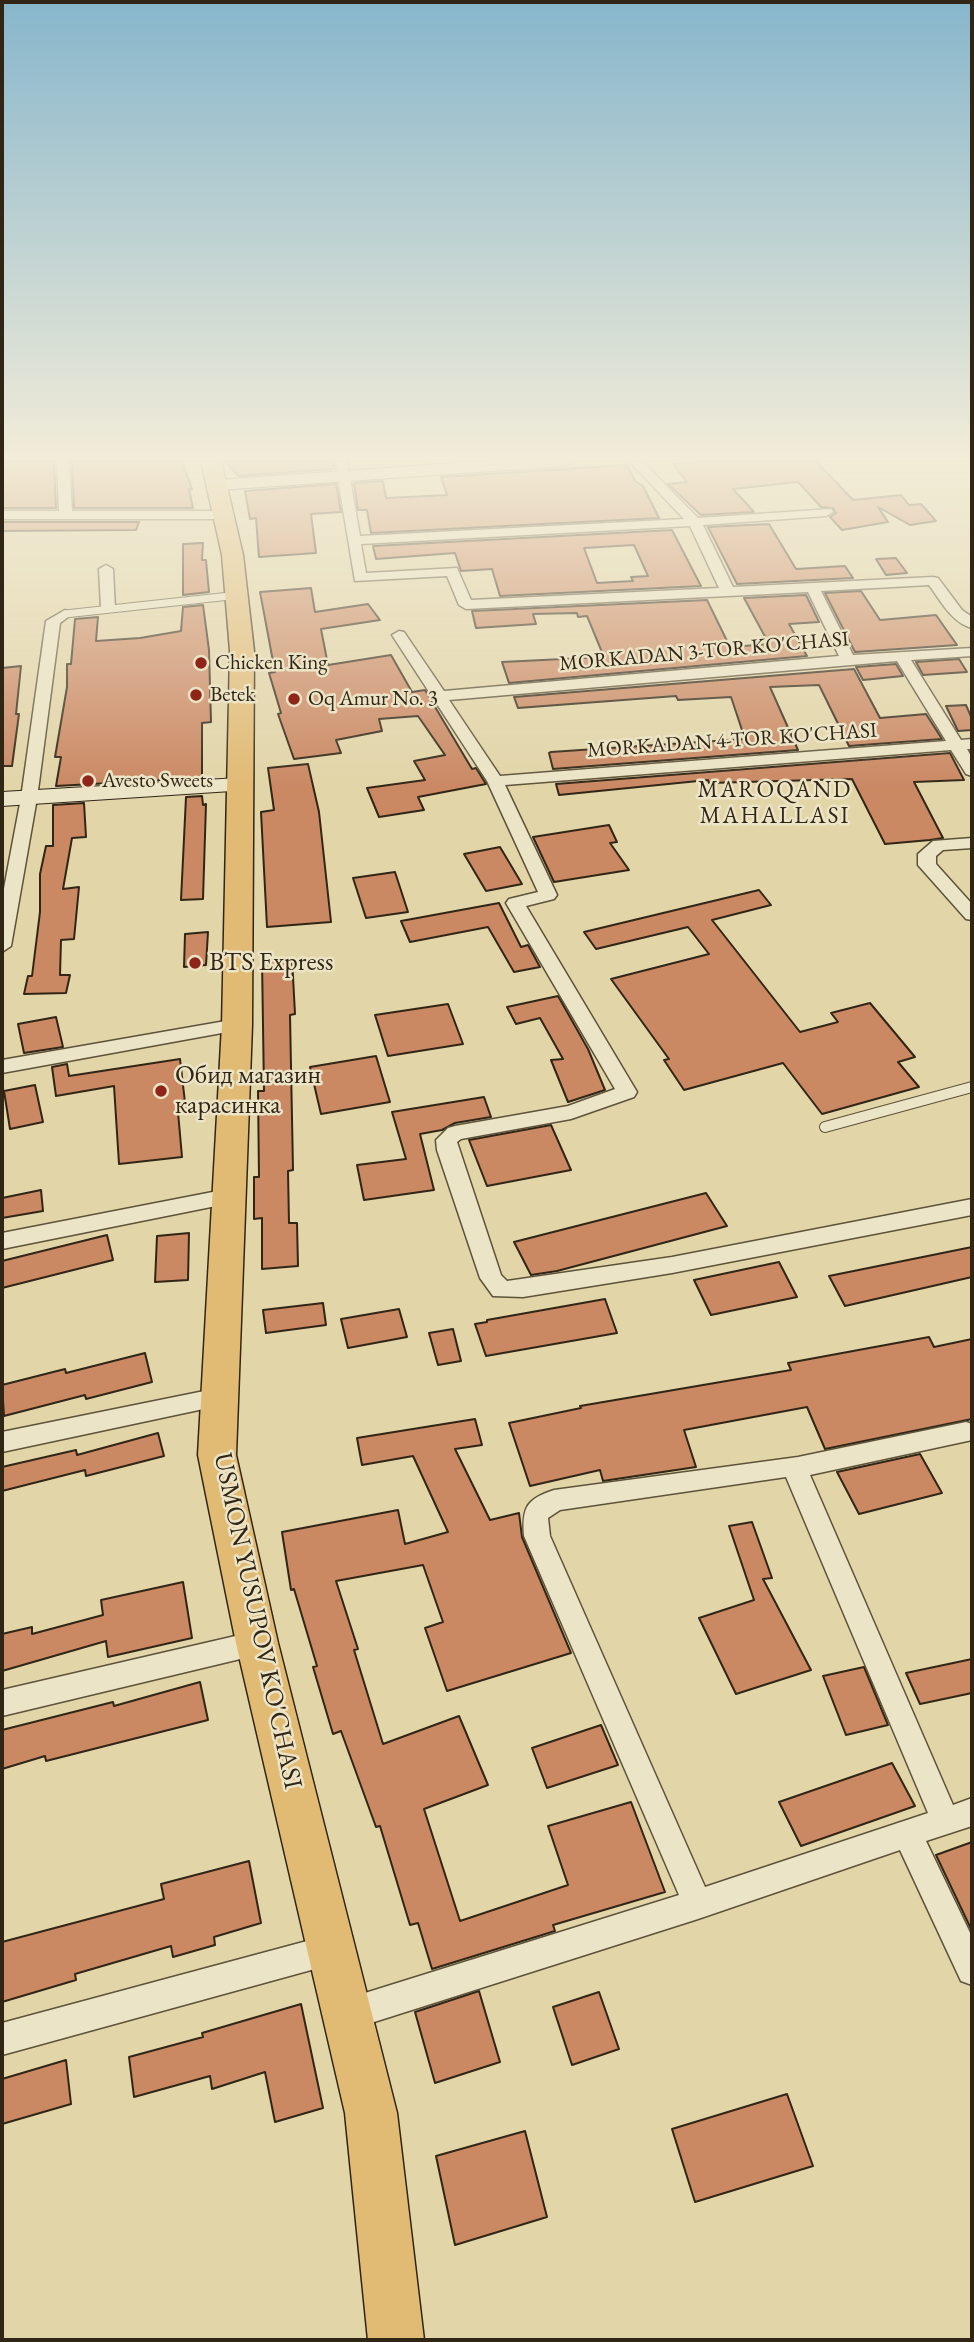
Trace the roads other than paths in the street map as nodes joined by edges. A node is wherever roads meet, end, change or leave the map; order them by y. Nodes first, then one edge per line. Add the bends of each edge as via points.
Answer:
1 (106, 570) edge
2 (234, 570) edge
3 (359, 570) edge
4 (718, 570) edge
5 (813, 588) junction
6 (729, 592) junction
7 (239, 596) junction
8 (108, 608) junction
9 (65, 614) joint
10 (972, 624) edge
11 (399, 635) dead end
12 (972, 652) edge
13 (902, 657) junction
14 (848, 660) junction
15 (440, 696) junction
16 (964, 744) edge
17 (972, 771) edge
18 (495, 781) junction
19 (239, 785) junction
20 (29, 798) junction
21 (2, 799) edge
22 (972, 843) edge
23 (8, 875) edge
24 (972, 915) edge
25 (2, 946) edge
26 (237, 1024) junction
27 (2, 1067) edge
28 (972, 1087) edge
29 (825, 1127) dead end
30 (228, 1197) junction
31 (972, 1207) edge
32 (2, 1241) edge
33 (219, 1397) junction
34 (966, 1432) dead end
35 (2, 1442) edge
36 (795, 1468) junction
37 (257, 1643) junction
38 (2, 1703) edge
39 (959, 1816) edge
40 (907, 1833) junction
41 (698, 1904) junction
42 (333, 1949) junction
43 (972, 1970) edge
44 (349, 2014) junction
45 (2, 2039) edge
46 (396, 2340) edge

1 - 8 street
2 - 7 main road, USMON YUSUPOV KO'CHASI
3 - 6 street via 360,578 452,571 466,605
4 - 6 street
5 - 6 street
5 - 10 street via 933,580 957,613
5 - 14 street
7 - 8 lane
7 - 19 main road, USMON YUSUPOV KO'CHASI
8 - 9 lane
9 - 20 street via 53,621
11 - 15 street
12 - 13 street, MORKADAN 3-TOR KO'CHASI
13 - 14 street, MORKADAN 3-TOR KO'CHASI
13 - 16 street
14 - 15 street, MORKADAN 3-TOR KO'CHASI
15 - 18 street
16 - 17 street
16 - 18 street, MORKADAN 4-TOR KO'CHASI
18 - 31 street via 548,895 515,904 627,1092 570,1112 456,1133 446,1140 491,1278 501,1290 672,1265
19 - 20 street
19 - 26 main road, USMON YUSUPOV KO'CHASI
20 - 21 street
20 - 23 street
22 - 24 street via 939,845 927,854 928,865
23 - 25 street
26 - 27 street
26 - 30 main road, USMON YUSUPOV KO'CHASI
28 - 29 lane
30 - 32 street
30 - 33 main road, USMON YUSUPOV KO'CHASI
33 - 35 street
33 - 37 main road, USMON YUSUPOV KO'CHASI via 217,1455
34 - 36 street
36 - 39 street
36 - 41 street via 554,1500 535,1514 537,1536
37 - 38 street
37 - 42 main road, USMON YUSUPOV KO'CHASI
39 - 40 street
40 - 41 street
40 - 43 street
41 - 44 street
42 - 44 main road, USMON YUSUPOV KO'CHASI
42 - 45 street
44 - 46 main road, USMON YUSUPOV KO'CHASI via 371,2113

